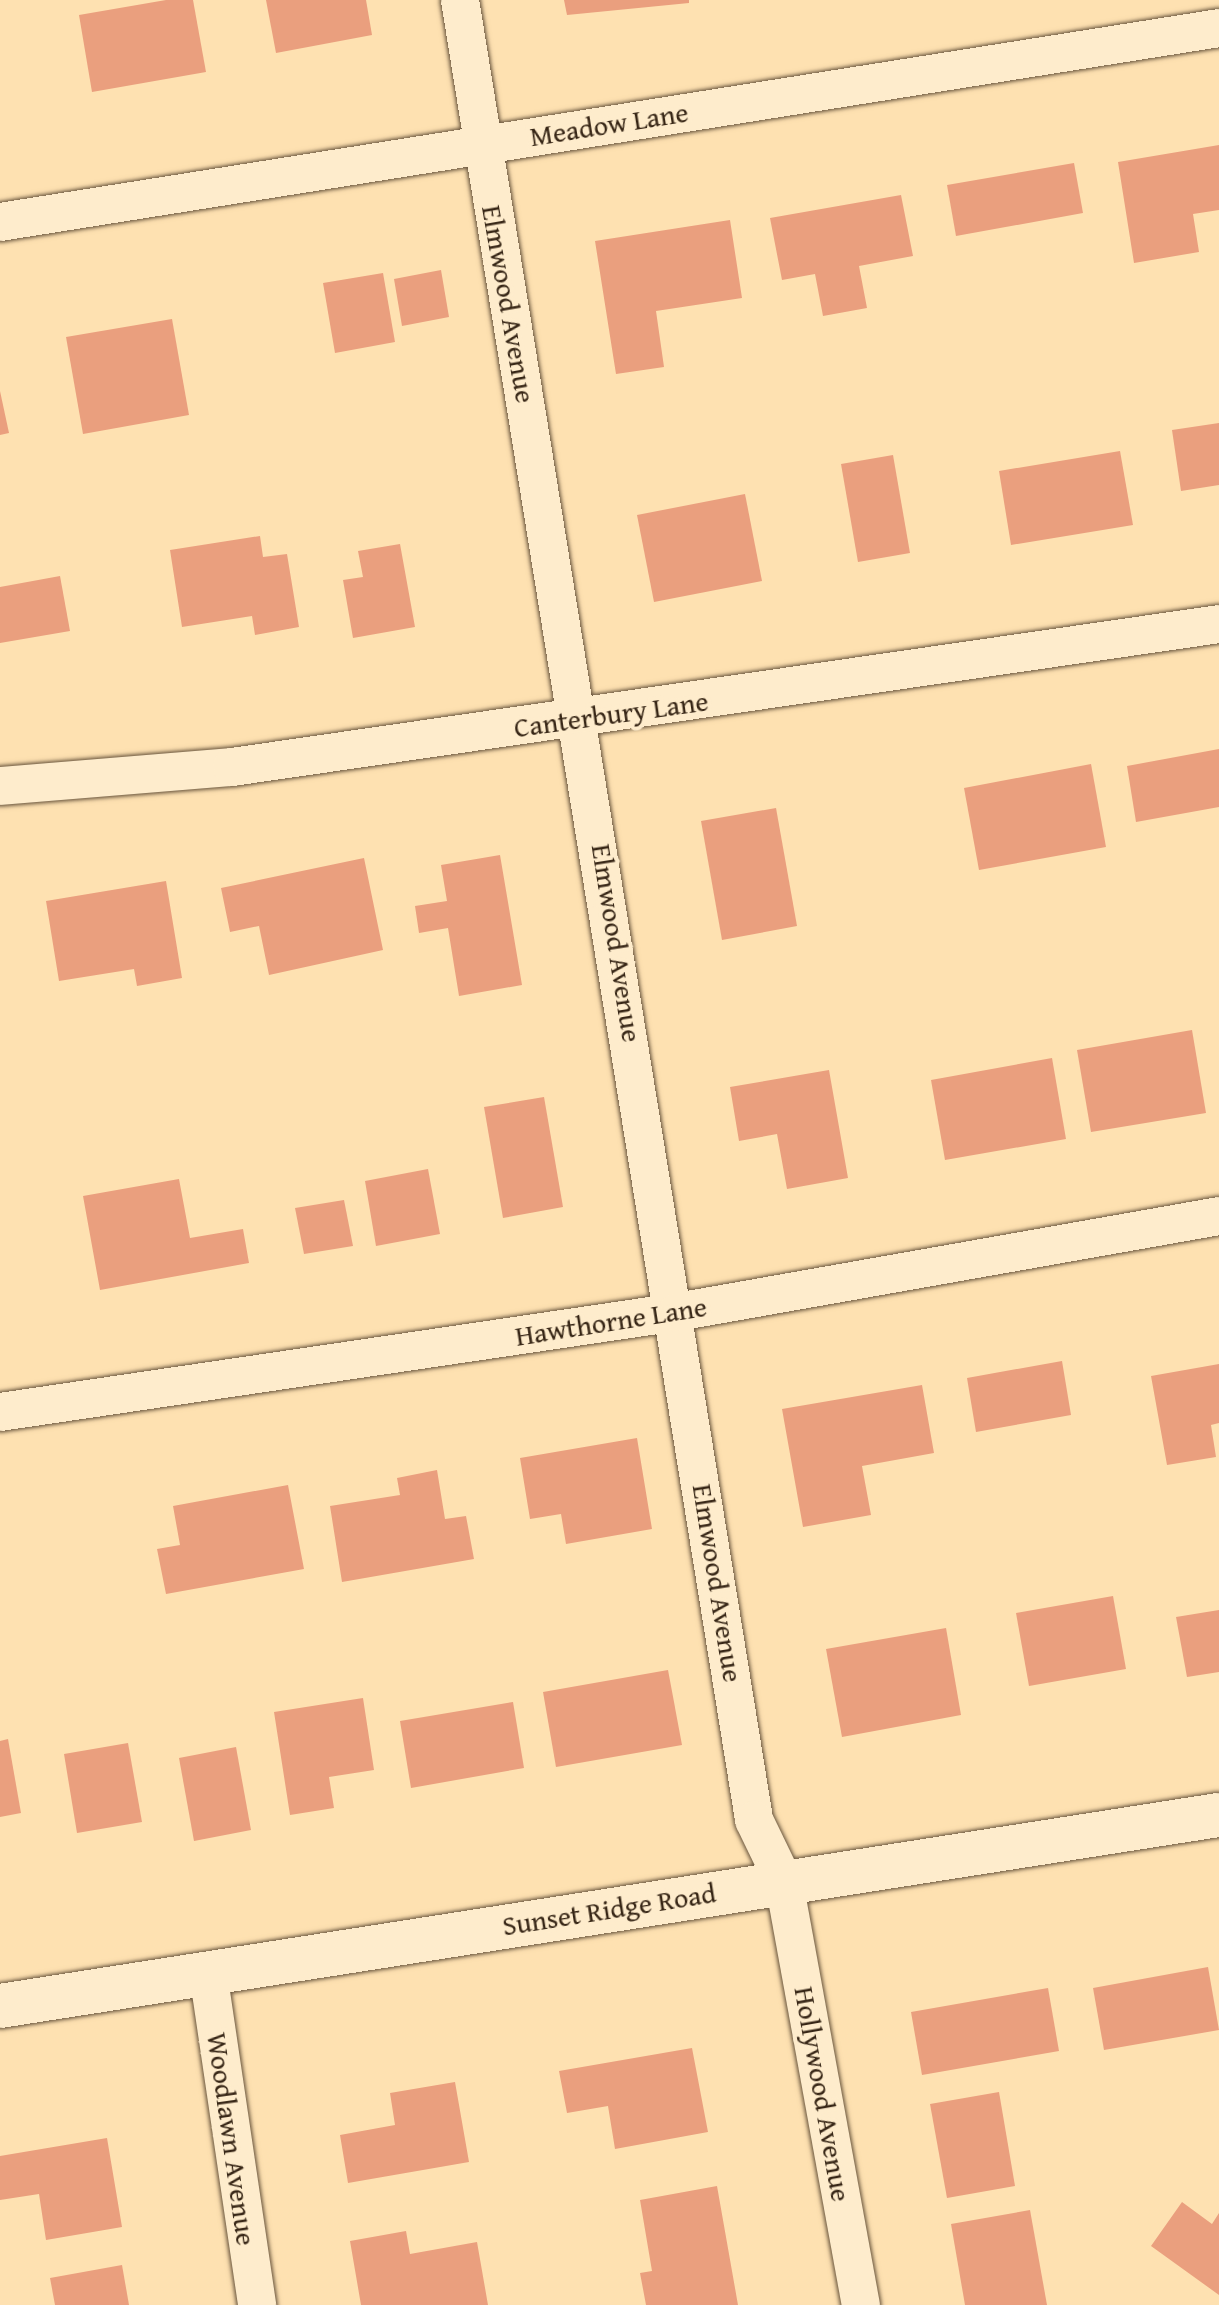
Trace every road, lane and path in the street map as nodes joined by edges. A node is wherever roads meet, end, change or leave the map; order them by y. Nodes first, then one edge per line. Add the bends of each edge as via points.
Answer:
1 (460, 0) edge
2 (1219, 28) edge
3 (482, 144) junction
4 (0, 222) edge
5 (1219, 624) edge
6 (581, 719) junction
7 (0, 786) edge
8 (1219, 1216) edge
9 (677, 1312) junction
10 (0, 1412) edge
11 (1219, 1815) edge
12 (784, 1882) junction
13 (208, 1972) junction
14 (0, 2006) edge
15 (257, 2305) edge
16 (861, 2305) edge

1 - 3 street, Elmwood Avenue
2 - 3 street, Meadow Lane
3 - 4 street, Meadow Lane
3 - 6 street, Elmwood Avenue
5 - 6 street, Canterbury Lane
6 - 7 street, Canterbury Lane via 232,767
6 - 9 street, Elmwood Avenue
8 - 9 street, Hawthorne Lane
9 - 10 street, Hawthorne Lane
9 - 12 street, Elmwood Avenue via 754,1820
11 - 12 street, Sunset Ridge Road
12 - 13 street, Sunset Ridge Road
12 - 16 street, Hollywood Avenue
13 - 14 street, Sunset Ridge Road
13 - 15 street, Woodlawn Avenue

